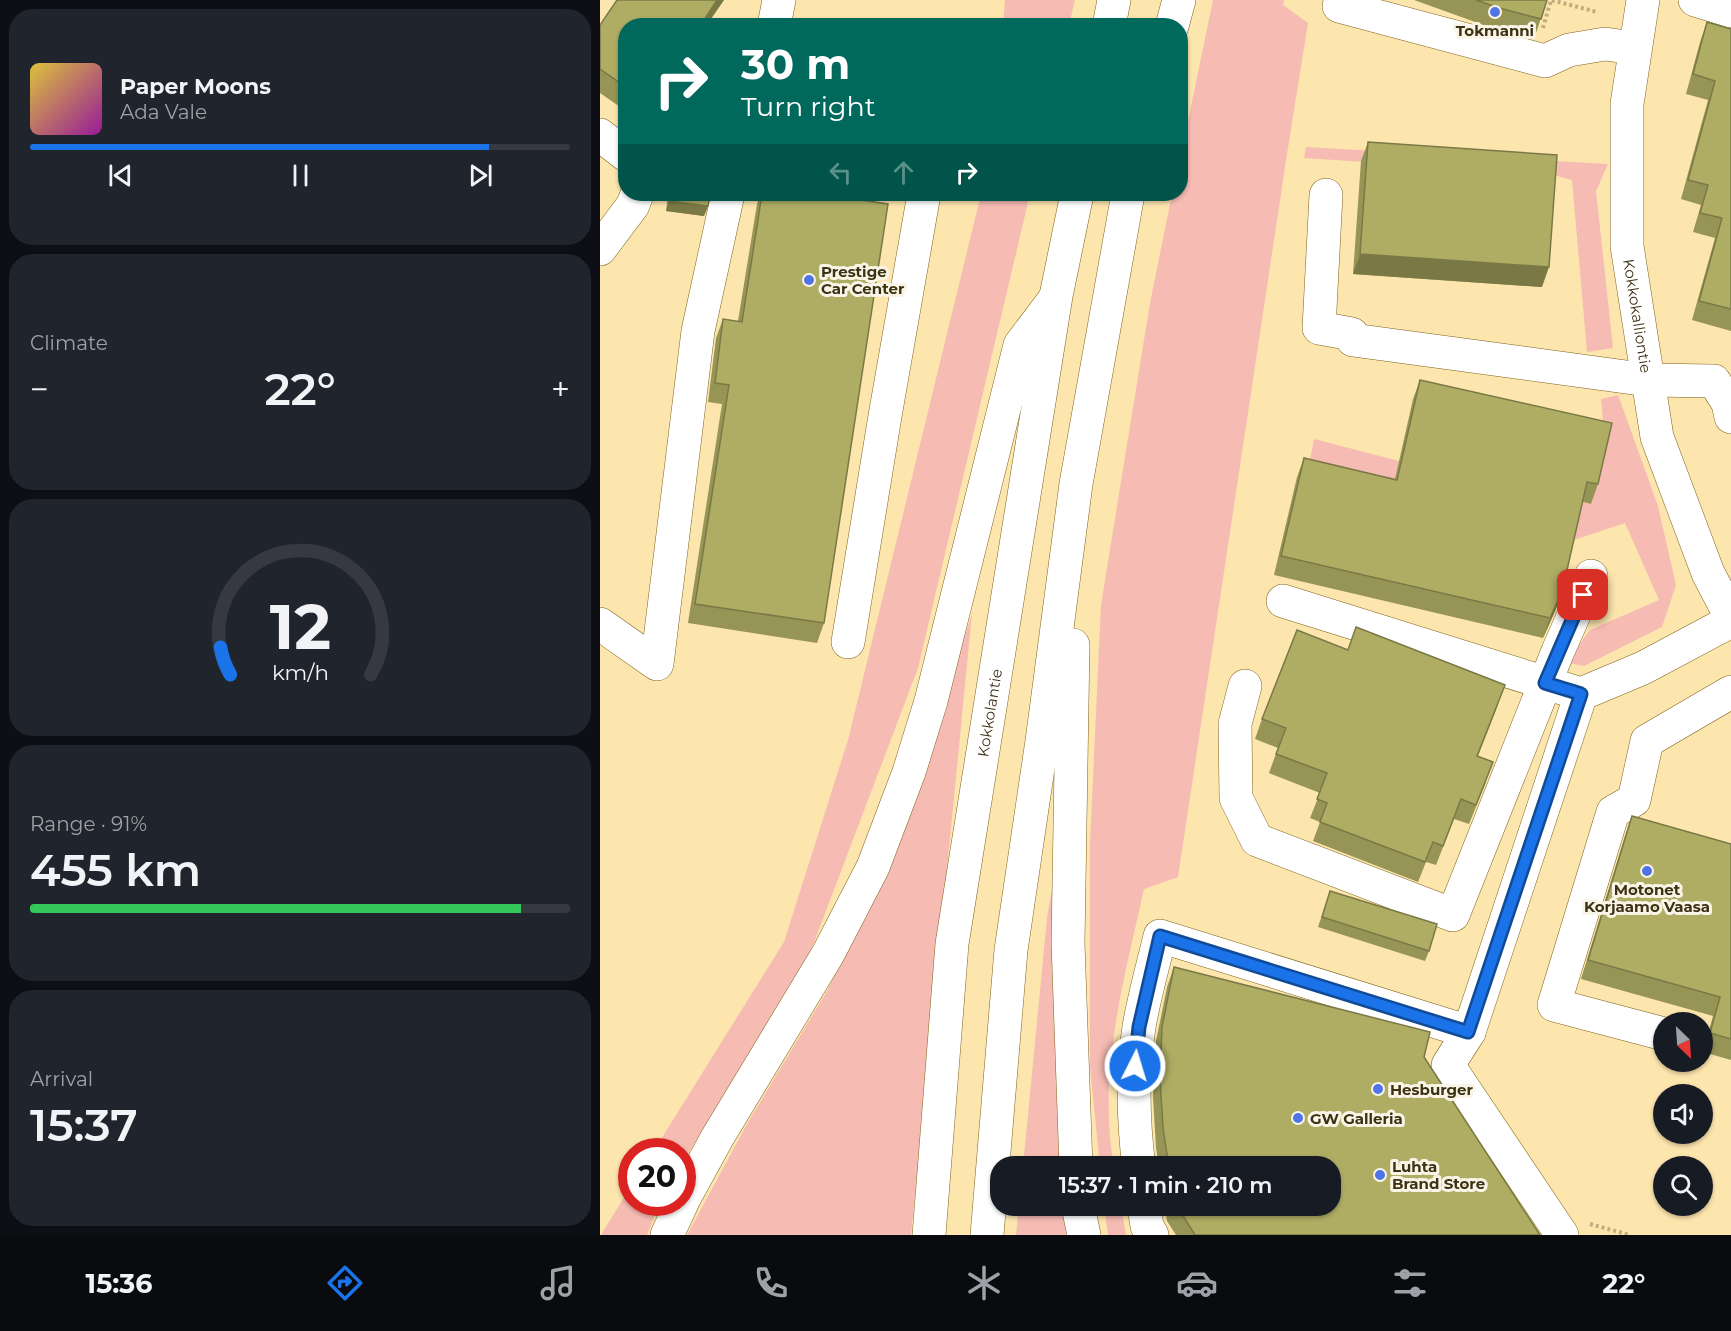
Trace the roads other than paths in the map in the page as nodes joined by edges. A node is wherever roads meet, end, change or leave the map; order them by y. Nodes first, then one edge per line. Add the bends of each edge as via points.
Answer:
1 (779, 0) edge
2 (1114, 0) edge
3 (1179, 0) edge
4 (1643, 0) edge
5 (1695, 0) edge
6 (1339, 6) dead end
7 (1731, 11) edge
8 (776, 18) edge
9 (1111, 18) edge
10 (1174, 18) edge
11 (1634, 48) junction
12 (600, 135) edge
13 (618, 148) edge
14 (1326, 195) dead end
15 (634, 201) edge
16 (726, 201) edge
17 (923, 201) edge
18 (1076, 201) edge
19 (1127, 201) edge
20 (600, 249) edge
21 (1056, 296) junction
22 (1648, 380) junction
23 (1731, 417) edge
24 (1076, 484) junction
25 (1591, 576) dead end
26 (1283, 602) dead end
27 (1731, 619) edge
28 (600, 624) edge
29 (848, 642) dead end
30 (1545, 683) junction
31 (1245, 686) dead end
32 (1731, 692) edge
33 (1581, 694) junction
34 (1653, 1031) edge
35 (1468, 1032) junction
36 (1076, 1156) edge
37 (1138, 1156) edge
38 (696, 1177) edge
39 (676, 1216) edge
40 (1080, 1216) edge
41 (1146, 1216) edge
42 (667, 1235) edge
43 (929, 1235) edge
44 (987, 1235) edge
45 (1084, 1235) edge
46 (1152, 1235) edge
47 (1562, 1235) edge

1 - 8 main road
2 - 9 main road
3 - 10 main road
4 - 11 main road, Kokkokalliontie
5 - 7 main road
6 - 11 main road via 1545,61 1569,50 1605,44
11 - 22 main road, Kokkokalliontie via 1627,104 1627,246
12 - 13 main road
14 - 22 main road via 1319,328 1352,334 1353,340
15 - 20 main road
16 - 28 main road via 698,331 657,664
17 - 29 main road
18 - 21 main road, Kokkolantie
19 - 24 main road
21 - 38 main road via 1020,345 931,701 873,867 828,954
21 - 43 main road, Kokkolantie via 952,944
22 - 23 main road via 1714,381 1728,403
22 - 27 main road, Kokkokalliontie via 1657,437 1708,573
24 - 36 main road via 1068,943
24 - 44 main road via 1011,950
25 - 30 main road
26 - 30 main road
27 - 33 main road via 1643,668
30 - 31 main road via 1453,915 1257,840 1236,798 1235,724
30 - 33 main road
32 - 34 main road via 1647,741 1634,800 1613,812 1554,1005
33 - 35 main road
35 - 37 main road via 1160,936 1139,1027 1134,1085
35 - 47 main road via 1448,1065
39 - 42 main road
40 - 45 main road
41 - 46 main road

